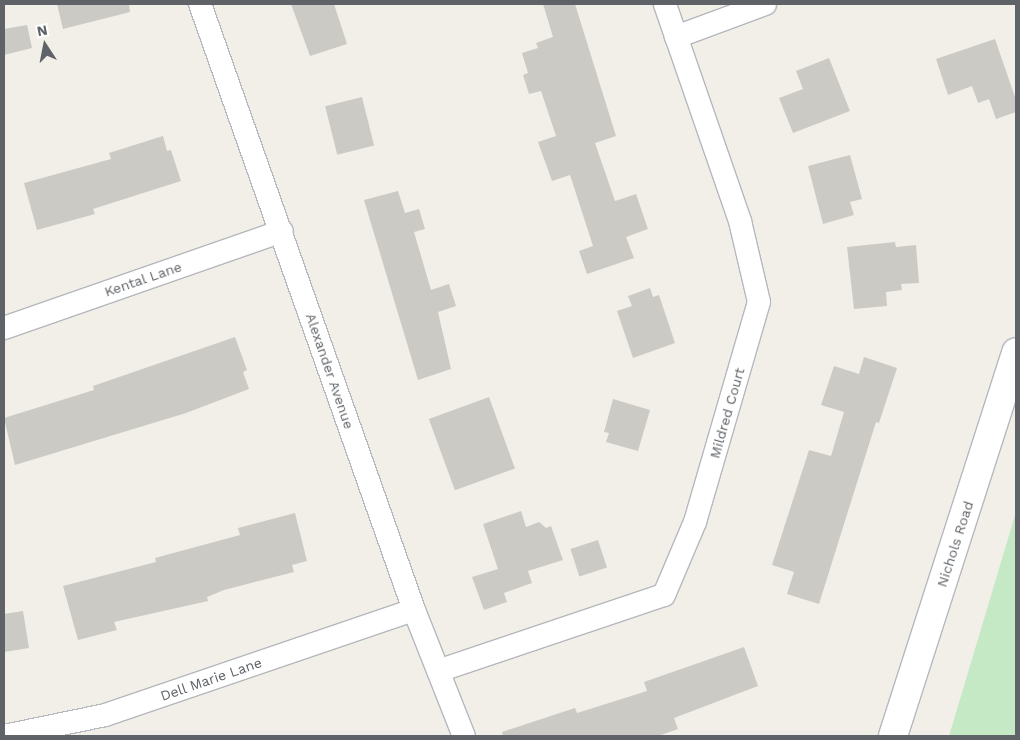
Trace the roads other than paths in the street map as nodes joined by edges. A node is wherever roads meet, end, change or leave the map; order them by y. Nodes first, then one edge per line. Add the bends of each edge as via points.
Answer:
1 (200, 4) edge
2 (665, 4) edge
3 (765, 4) edge
4 (676, 37) junction
5 (282, 231) junction
6 (4, 328) edge
7 (1016, 352) edge
8 (414, 610) junction
9 (441, 670) junction
10 (4, 736) edge
11 (464, 736) edge
12 (893, 736) edge

1 - 5 street, Alexander Avenue
2 - 4 street, Mildred Court
3 - 4 street
4 - 9 street, Mildred Court via 740,221 758,302 695,522 664,595
5 - 6 street, Kental Lane
5 - 8 street, Alexander Avenue
7 - 12 street, Nichols Road
8 - 9 street, Alexander Avenue
8 - 10 street, Dell Marie Lane via 105,716
9 - 11 street, Alexander Avenue

